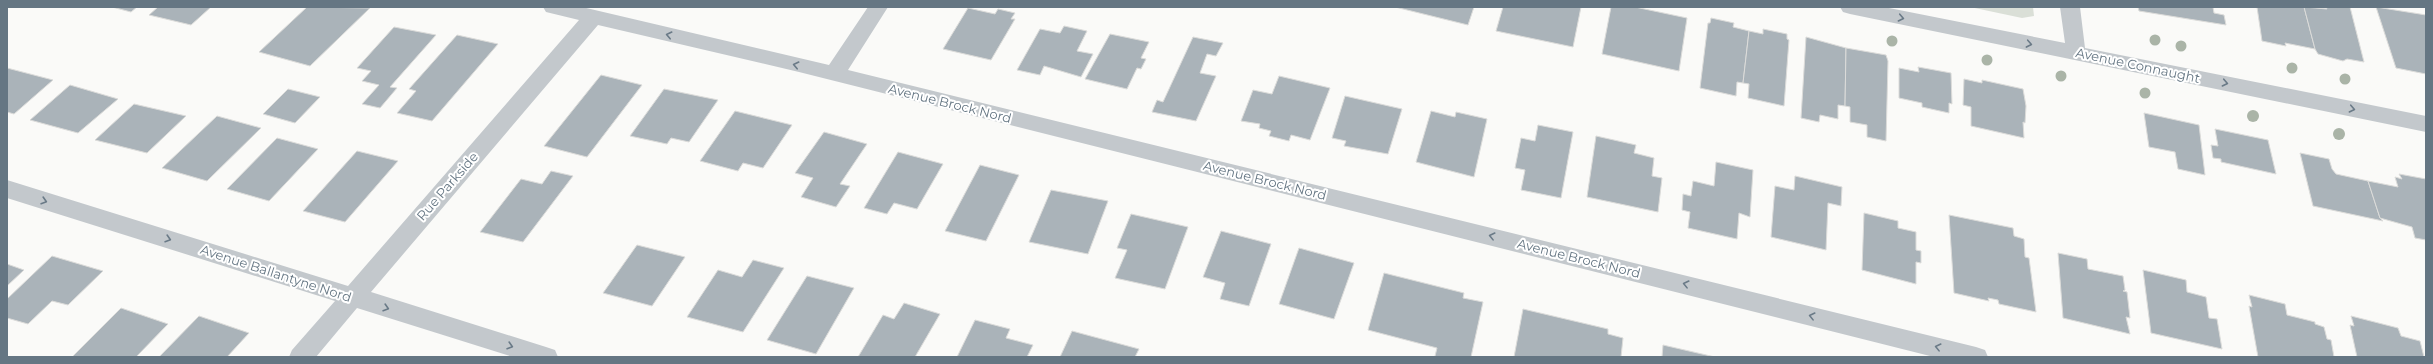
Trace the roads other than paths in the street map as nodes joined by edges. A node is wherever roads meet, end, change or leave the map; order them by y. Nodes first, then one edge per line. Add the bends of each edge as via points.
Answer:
1 (552, 7) edge
2 (878, 7) edge
3 (1850, 7) edge
4 (2070, 7) edge
5 (593, 17) junction
6 (2076, 53) junction
7 (834, 74) junction
8 (2426, 124) edge
9 (7, 189) edge
10 (353, 298) junction
11 (301, 357) edge
12 (546, 357) edge
13 (1976, 357) edge

1 - 5 street, Avenue Brock Nord
2 - 7 street
3 -> 6 street, Avenue Connaught
4 - 6 street
7 -> 5 street, Avenue Brock Nord
5 - 10 street, Rue Parkside
6 -> 8 street, Avenue Connaught
13 -> 7 street, Avenue Brock Nord
9 -> 10 street, Avenue Ballantyne Nord
10 - 11 street, Rue Parkside
10 -> 12 street, Avenue Ballantyne Nord

